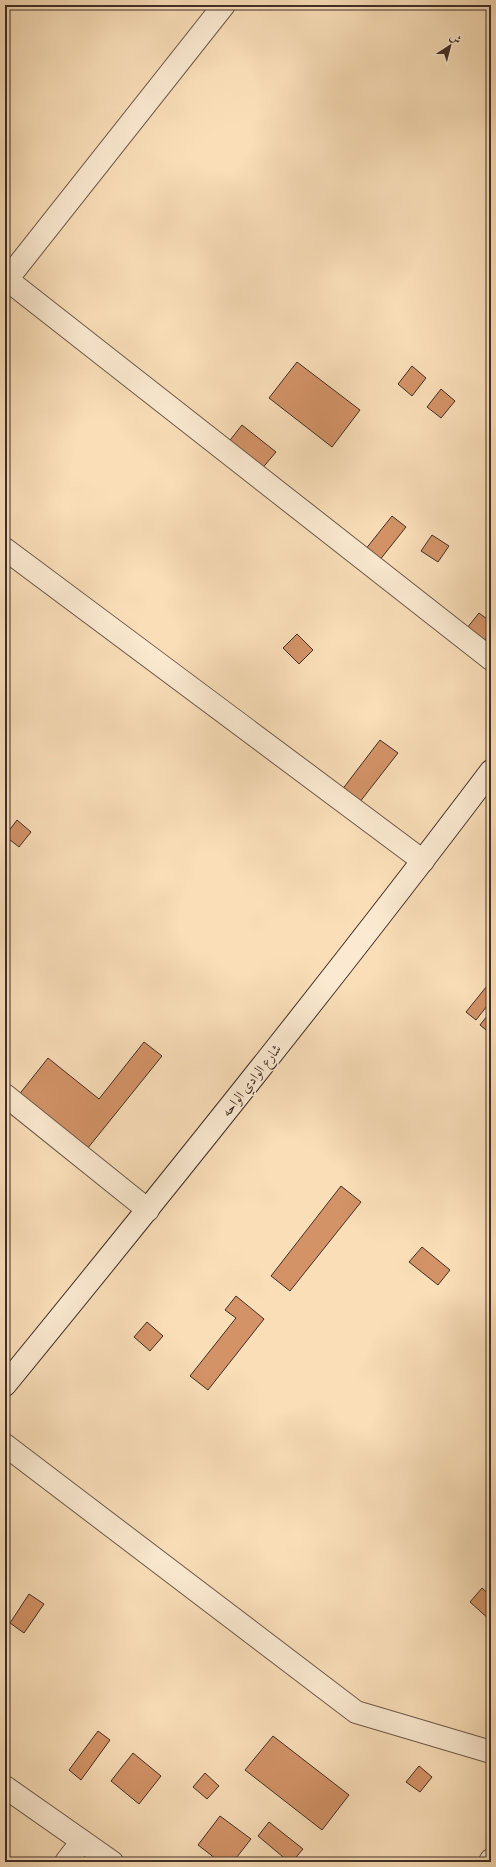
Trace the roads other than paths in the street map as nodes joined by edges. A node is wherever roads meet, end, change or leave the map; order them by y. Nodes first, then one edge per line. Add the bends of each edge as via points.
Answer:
1 (224, 5) edge
2 (6, 280) edge
3 (5, 549) edge
4 (491, 659) edge
5 (491, 771) edge
6 (423, 861) junction
7 (5, 1096) edge
8 (148, 1210) junction
9 (5, 1385) edge
10 (5, 1445) edge
11 (491, 1752) edge
12 (5, 1787) edge
13 (82, 1841) junction
14 (66, 1862) edge
15 (112, 1862) edge

1 - 2 street
2 - 4 street
3 - 6 street
5 - 6 street, شارع الوادي الواحه
6 - 8 street, شارع الوادي الواحه
7 - 8 street
8 - 9 street, شارع الوادي الواحه
10 - 11 street via 356,1712
12 - 13 street
13 - 14 street
13 - 15 street

